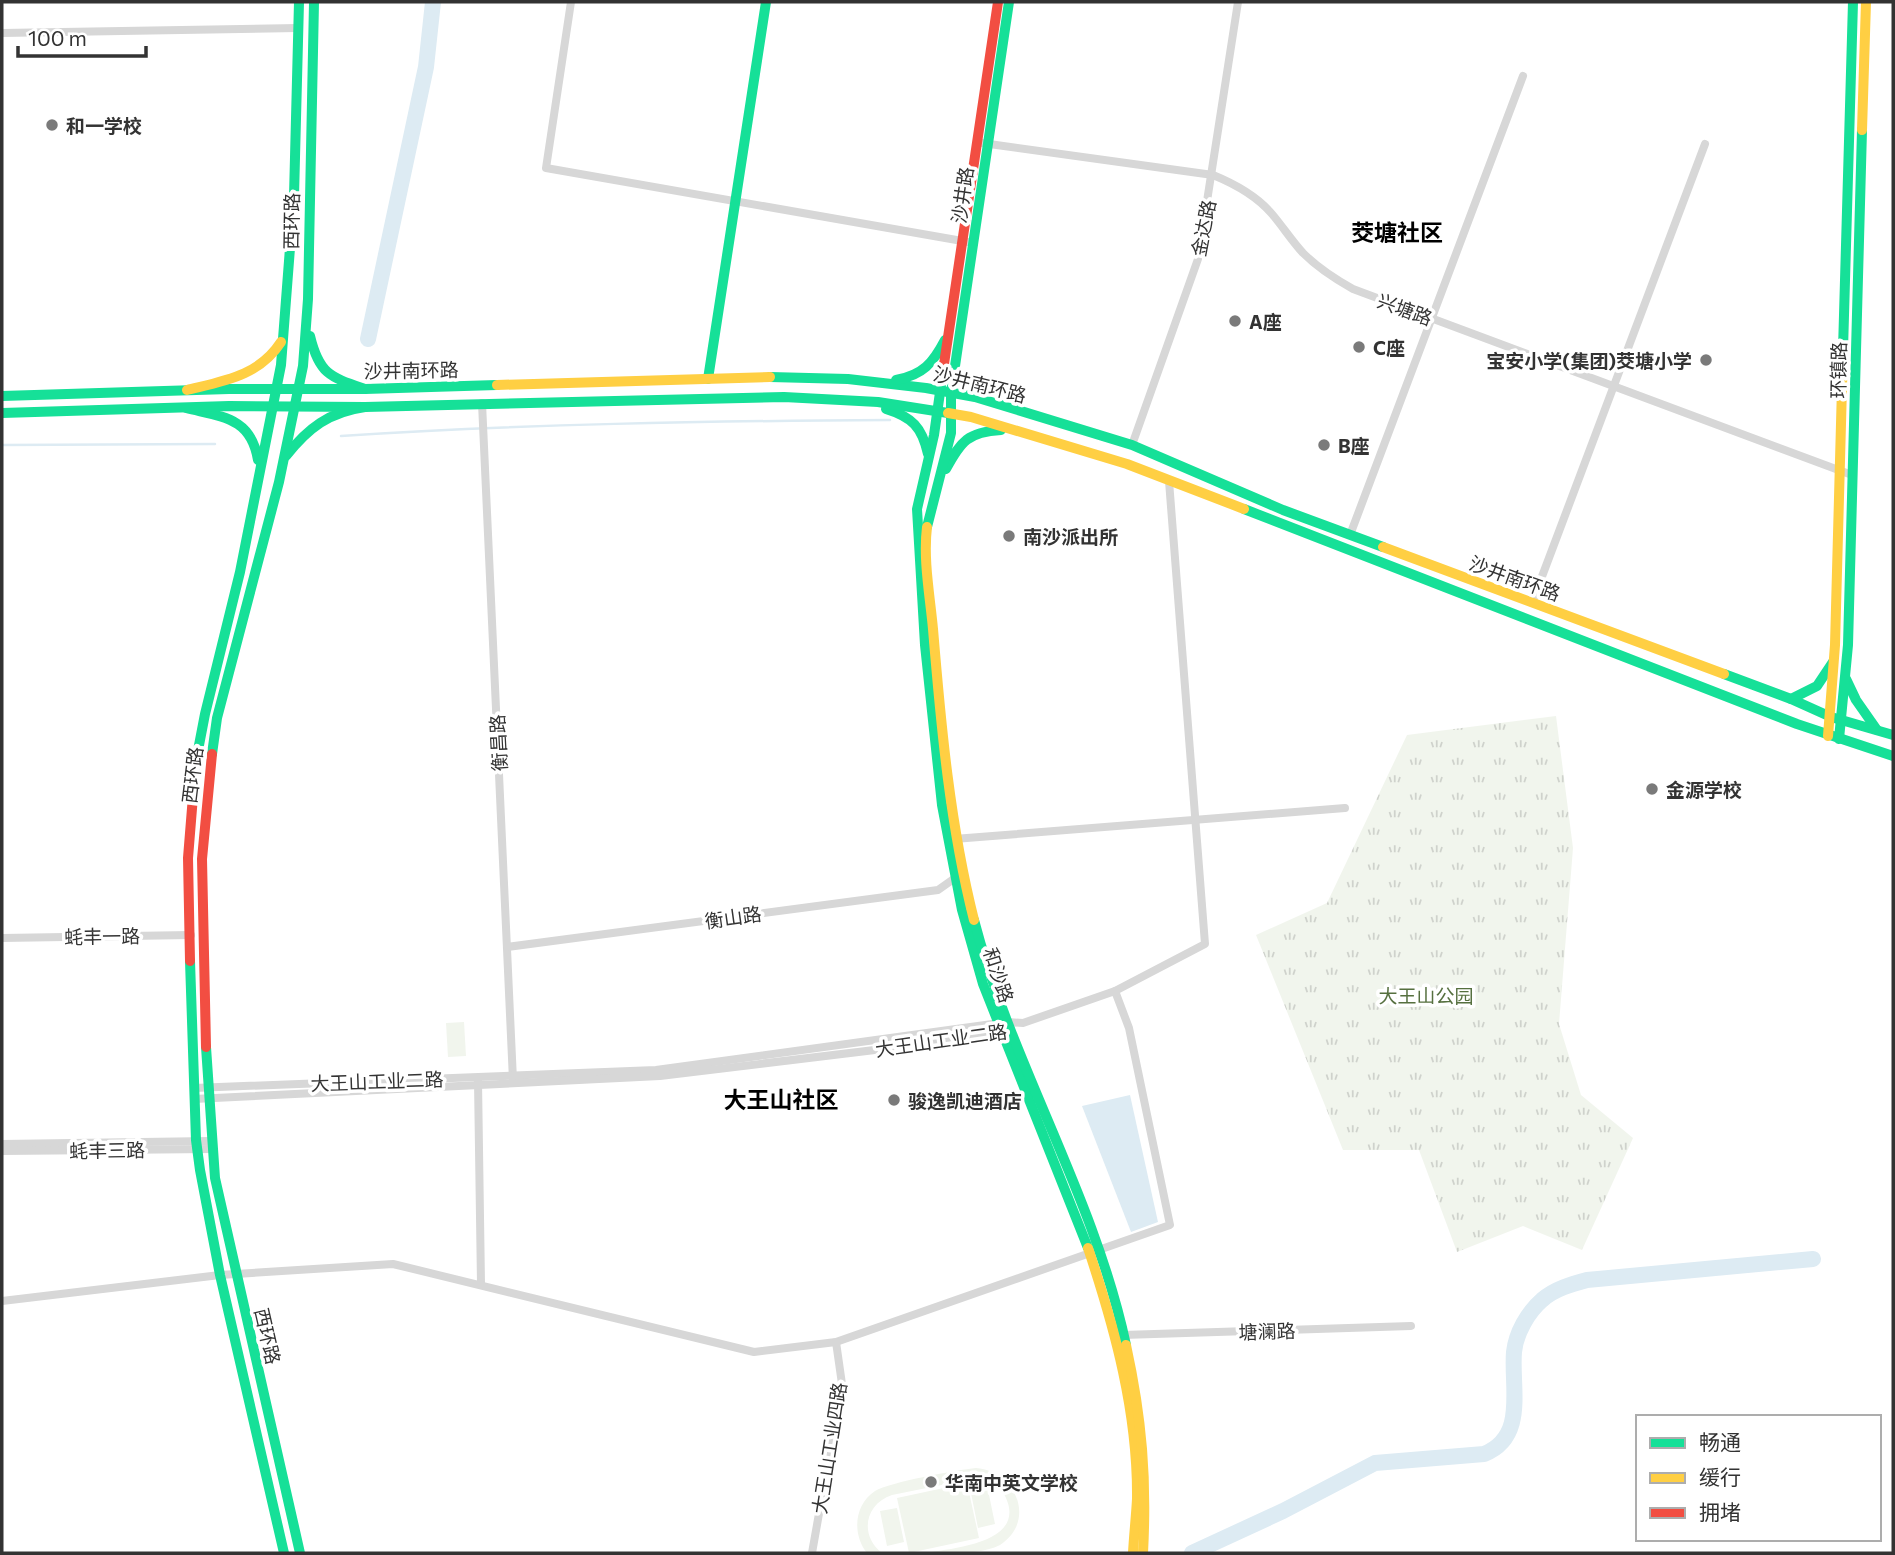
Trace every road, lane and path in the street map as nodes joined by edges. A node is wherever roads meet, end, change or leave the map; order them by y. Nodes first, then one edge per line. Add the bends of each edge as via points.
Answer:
1 (299, 2) edge
2 (314, 2) edge
3 (571, 2) edge
4 (766, 2) edge
5 (998, 2) edge
6 (1009, 2) edge
7 (1238, 2) edge
8 (1853, 2) edge
9 (1866, 2) edge
10 (298, 28) junction
11 (2, 33) edge
12 (1523, 76) dead end
13 (983, 143) junction
14 (1705, 144) dead end
15 (1213, 175) junction
16 (735, 201) junction
17 (968, 243) junction
18 (1432, 318) junction
19 (307, 321) junction
20 (950, 332) junction
21 (283, 338) junction
22 (708, 379) junction
23 (880, 382) junction
24 (1614, 386) junction
25 (276, 389) junction
26 (298, 389) junction
27 (365, 389) junction
28 (187, 390) junction
29 (946, 392) junction
30 (2, 396) edge
31 (849, 400) junction
32 (482, 403) junction
33 (273, 407) junction
34 (294, 407) junction
35 (365, 407) junction
36 (186, 408) junction
37 (938, 411) junction
38 (2, 413) edge
39 (951, 413) junction
40 (1010, 429) junction
41 (1132, 445) junction
42 (929, 458) junction
43 (284, 460) junction
44 (1840, 470) junction
45 (1852, 475) junction
46 (259, 478) junction
47 (1169, 481) junction
48 (938, 484) junction
49 (1350, 535) junction
50 (1532, 603) junction
51 (1835, 660) junction
52 (1845, 676) junction
53 (1791, 699) junction
54 (1836, 718) junction
55 (1877, 730) junction
56 (1893, 735) edge
57 (1834, 737) junction
58 (1893, 756) edge
59 (1345, 808) dead end
60 (1195, 820) junction
61 (953, 839) junction
62 (955, 877) junction
63 (188, 935) junction
64 (202, 935) junction
65 (2, 938) edge
66 (507, 947) junction
67 (1115, 991) junction
68 (1004, 1028) junction
69 (513, 1079) junction
70 (478, 1081) junction
71 (208, 1093) junction
72 (194, 1094) junction
73 (2, 1144) edge
74 (197, 1145) junction
75 (211, 1145) junction
76 (2, 1151) edge
77 (1093, 1252) junction
78 (235, 1274) junction
79 (220, 1275) junction
80 (481, 1284) junction
81 (2, 1301) edge
82 (1411, 1326) dead end
83 (1123, 1335) junction
84 (836, 1342) junction
85 (284, 1553) edge
86 (300, 1553) edge
87 (812, 1553) edge
88 (1133, 1553) edge
89 (1143, 1553) edge

1 - 10 main road, 西环路
2 - 19 main road, 西环路
3 - 16 street via 546,167
4 - 16 main road
5 - 13 main road, 沙井路
6 - 13 main road, 沙井路
7 - 15 street, 金达路
8 - 44 main road, 环镇路
9 - 45 main road, 环镇路
10 - 11 street
10 - 21 main road, 西环路 via 294,195
12 - 18 street
13 - 15 street, 兴塘路
13 - 17 main road, 沙井路
14 - 24 street
15 - 18 street, 兴塘路 via 1254,196 1327,274 1353,289
15 - 41 street, 金达路 via 1198,259
16 - 17 street
16 - 22 main road
17 - 20 main road, 沙井路
17 - 29 main road, 沙井路
18 - 24 street, 兴塘路
18 - 49 street
19 - 26 main road, 西环路
19 - 27 main road via 318,366 331,377
20 - 23 main road via 924,372 909,379
20 - 29 main road, 沙井路
21 - 25 main road, 西环路
21 - 28 main road via 272,357 253,372
22 - 23 main road, 沙井南环路
22 - 27 main road, 沙井南环路
23 - 29 main road, 沙井南环路
24 - 44 street, 兴塘路
24 - 50 street
25 - 26 main road, 沙井南环路
25 - 28 main road, 沙井南环路
25 - 33 main road, 西环路
26 - 27 main road, 沙井南环路
26 - 34 main road, 西环路
28 - 30 main road, 沙井南环路
29 - 37 main road, 和沙路
29 - 39 main road, 和沙路
29 - 41 main road, 沙井南环路
31 - 32 main road, 沙井南环路 via 785,397
31 - 37 main road, 沙井南环路
31 - 42 main road via 910,417 922,430
32 - 35 main road, 沙井南环路
32 - 66 street, 衡昌路
33 - 34 main road, 沙井南环路
33 - 36 main road, 沙井南环路
33 - 46 main road, 西环路
34 - 35 main road, 沙井南环路
34 - 43 main road, 西环路
35 - 43 main road via 319,421 304,431
36 - 38 main road, 沙井南环路
36 - 46 main road via 237,422 249,430 256,443
37 - 39 main road, 沙井南环路
37 - 42 main road, 和沙路
39 - 40 main road, 沙井南环路
39 - 48 main road, 和沙路 via 951,433
40 - 47 main road, 沙井南环路
40 - 48 main road via 980,431 964,439
41 - 49 main road, 沙井南环路
42 - 61 main road, 和沙路 via 917,509 917,538 934,746
43 - 64 main road, 西环路 via 217,718 205,813
44 - 45 street, 兴塘路
44 - 51 main road, 环镇路
45 - 52 main road, 环镇路
46 - 63 main road, 西环路 via 195,766
47 - 57 main road, 沙井南环路
47 - 60 street
48 - 61 main road, 和沙路 via 926,538
49 - 50 main road, 沙井南环路
50 - 53 main road, 沙井南环路
51 - 53 main road via 1811,693
51 - 54 main road, 环镇路
52 - 54 main road, 环镇路
52 - 55 main road
53 - 54 main road, 沙井南环路
54 - 55 main road, 沙井南环路
54 - 57 main road, 环镇路
55 - 56 main road, 沙井南环路
57 - 58 main road, 沙井南环路
59 - 60 street
60 - 61 street
60 - 67 street via 1205,944
61 - 62 main road, 和沙路
61 - 68 main road, 和沙路
62 - 66 street, 衡山路 via 938,890
62 - 68 main road, 和沙路 via 975,960
63 - 64 street, 蚝丰一路
63 - 65 street, 蚝丰一路
63 - 72 main road, 西环路
64 - 71 main road, 西环路
66 - 69 street, 衡昌路
67 - 68 street, 大王山工业二路
67 - 77 street via 1129,1028 1170,1225
68 - 69 street, 大王山工业二路 via 656,1070
68 - 77 main road, 和沙路
69 - 70 street, 大王山工业二路
70 - 71 street, 大王山工业二路
70 - 80 street
71 - 72 street, 大王山工业二路
71 - 75 main road, 西环路
72 - 74 main road, 西环路
73 - 74 street, 蚝丰三路
74 - 75 street, 蚝丰三路
74 - 76 street, 蚝丰三路
74 - 79 main road, 西环路
75 - 78 main road, 西环路
77 - 83 main road, 和沙路
77 - 84 street
77 - 88 main road, 和沙路 via 1133,1434 1138,1481
78 - 79 street
78 - 80 street via 393,1264
78 - 86 main road, 西环路
79 - 81 street
79 - 85 main road, 西环路
80 - 84 street via 754,1352
82 - 83 street, 塘澜路
83 - 89 main road, 和沙路 via 1146,1455
84 - 87 street, 大王山工业四路 via 842,1384

